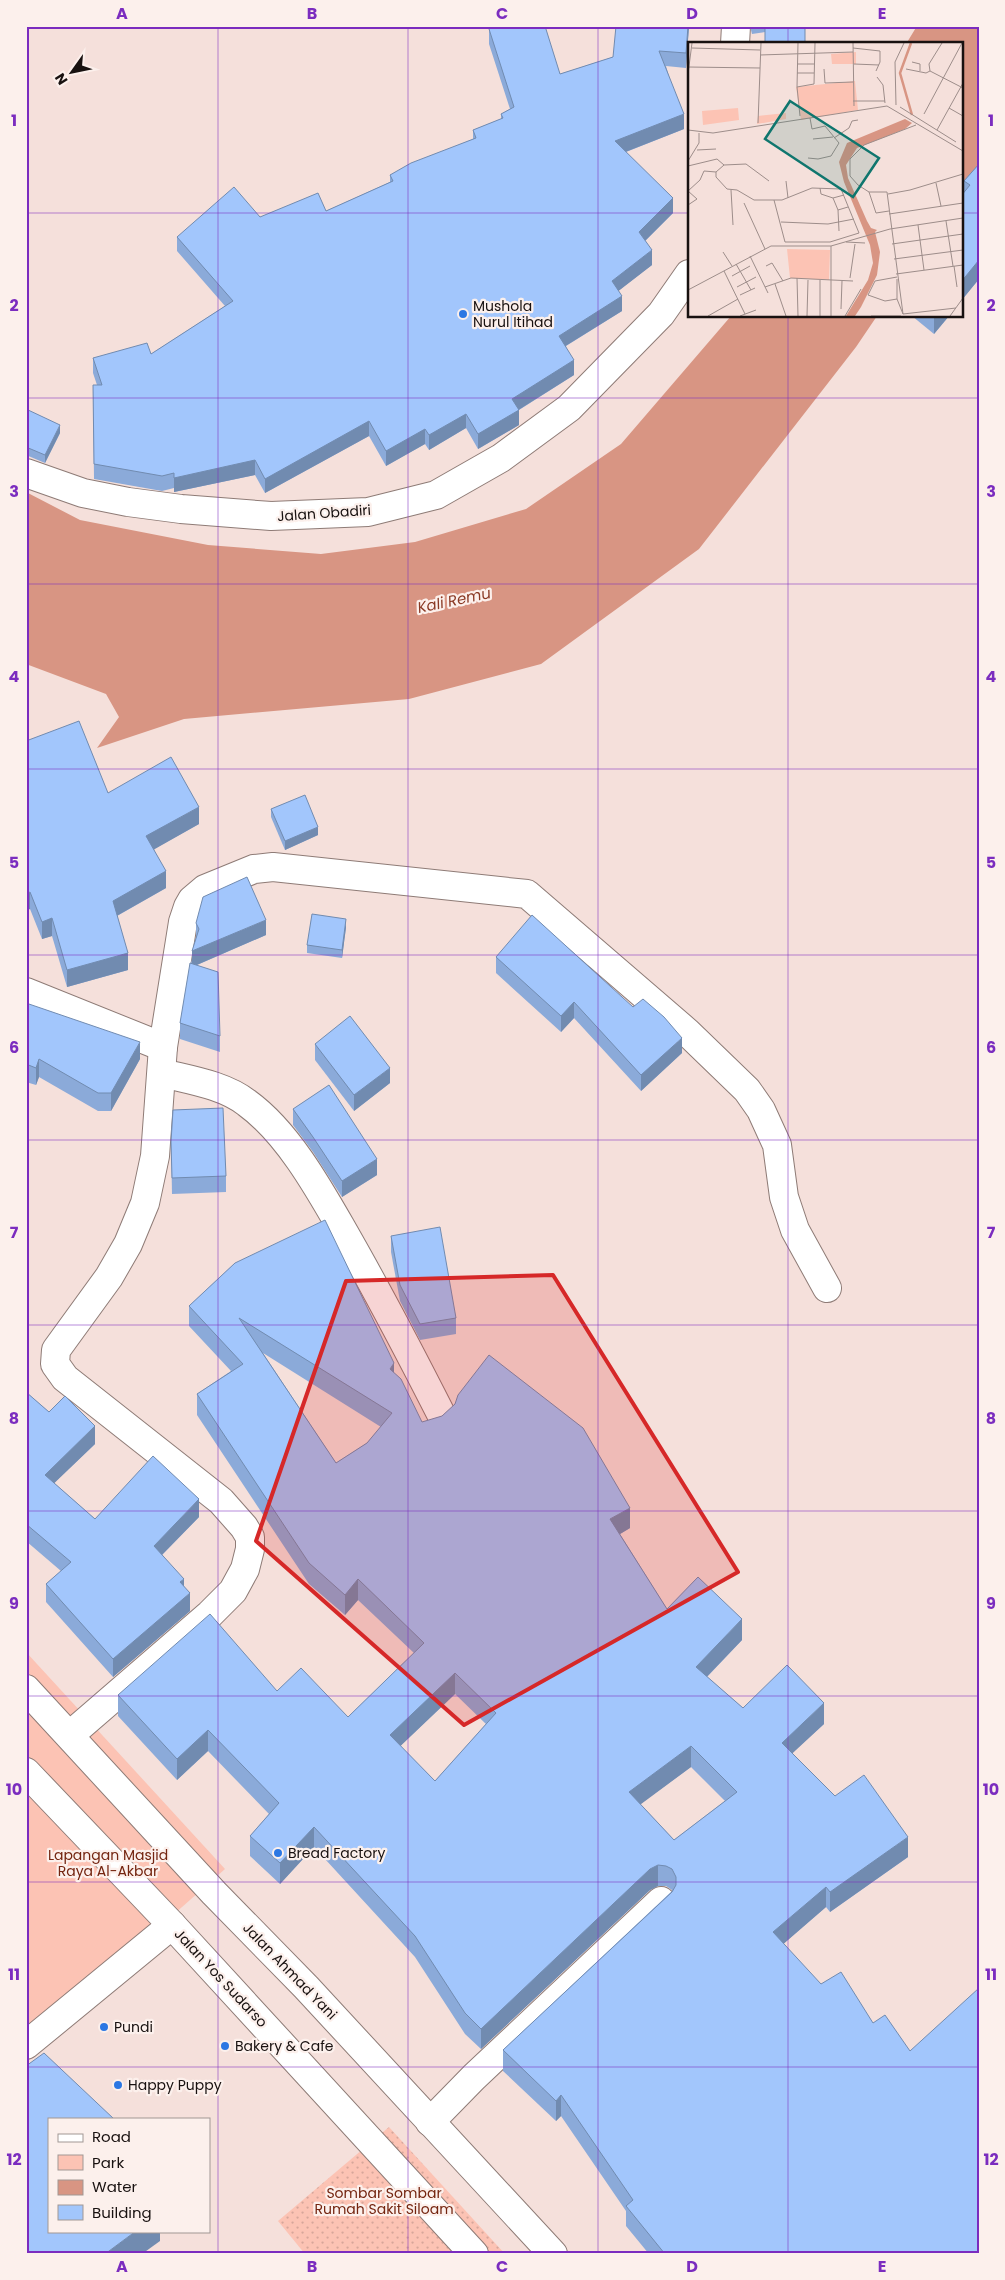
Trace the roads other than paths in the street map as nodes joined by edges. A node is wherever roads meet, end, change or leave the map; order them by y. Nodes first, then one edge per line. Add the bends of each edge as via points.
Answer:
1 (736, 26) edge
2 (735, 42) edge
3 (688, 275) edge
4 (26, 473) edge
5 (26, 992) edge
6 (162, 1060) junction
7 (827, 1288) dead end
8 (442, 1416) edge
9 (26, 1689) edge
10 (70, 1735) junction
11 (26, 1772) edge
12 (661, 1901) edge
13 (172, 1925) junction
14 (26, 2045) edge
15 (430, 2122) junction
16 (474, 2254) edge
17 (553, 2254) edge

1 - 2 main road
3 - 4 main road, Jalan Obadiri via 661,314 569,408 501,458 436,495 368,512 271,516 128,502 83,493
5 - 6 main road
6 - 7 main road via 183,922 192,900 205,889 254,869 273,867 527,894 687,1032 747,1090 761,1110 777,1144 784,1197 795,1230
6 - 8 main road via 248,1103 295,1156 323,1195 373,1283
6 - 10 main road via 155,1156 145,1203 128,1244 109,1277 56,1350 55,1364 65,1378 221,1501 244,1527 250,1537 250,1549 245,1569 227,1597
9 - 10 main road, Jalan Ahmad Yani
10 - 15 main road, Jalan Ahmad Yani
11 - 13 main road, Jalan Yos Sudarso
12 - 15 main road
13 - 14 main road
13 - 16 main road, Jalan Yos Sudarso
15 - 17 main road, Jalan Ahmad Yani

